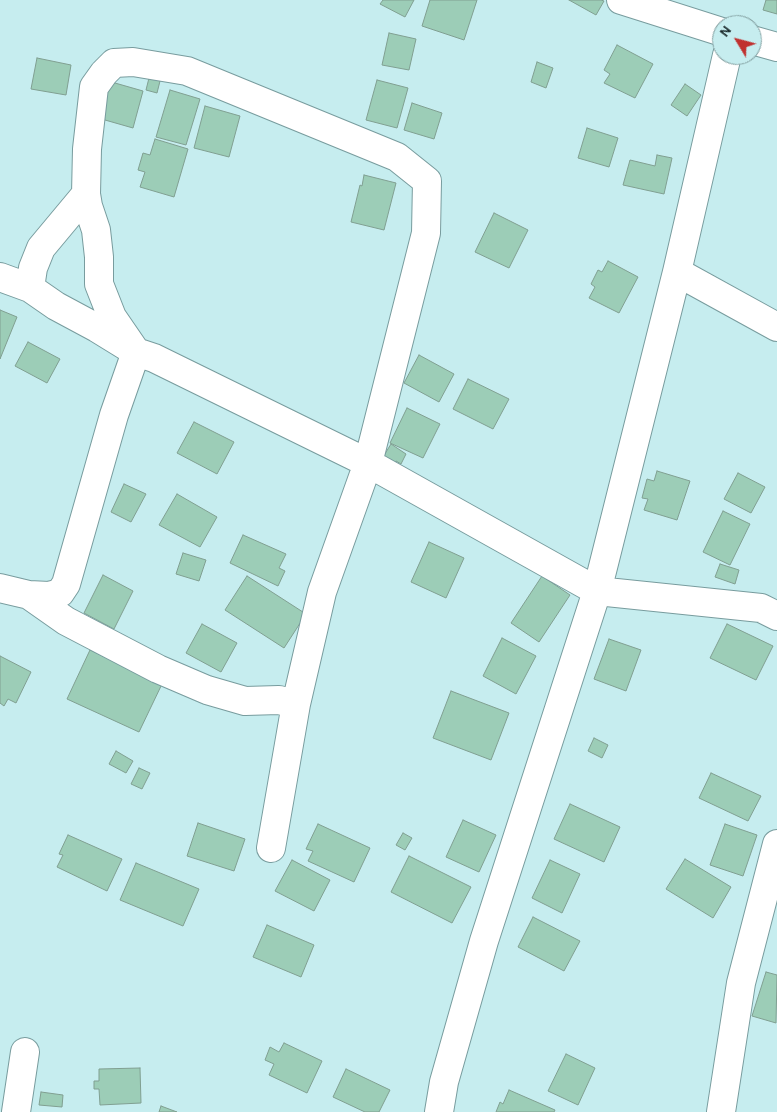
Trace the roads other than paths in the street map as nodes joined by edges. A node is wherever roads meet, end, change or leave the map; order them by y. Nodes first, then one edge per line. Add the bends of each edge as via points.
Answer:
1 (621, 0) edge
2 (712, 29) edge
3 (762, 43) edge
4 (777, 47) edge
5 (725, 65) edge
6 (86, 194) junction
7 (677, 272) junction
8 (0, 277) edge
9 (30, 288) junction
10 (777, 327) edge
11 (136, 352) junction
12 (368, 463) junction
13 (0, 588) edge
14 (597, 591) junction
15 (30, 595) junction
16 (777, 616) edge
17 (296, 704) junction
18 (777, 844) edge
19 (271, 848) dead end
20 (25, 1052) dead end
21 (16, 1112) edge
22 (440, 1112) edge
23 (720, 1112) edge

1 - 2 street
3 - 4 street
5 - 7 street
6 - 9 street via 41,248
6 - 11 street via 96,230 99,284 112,317
6 - 12 street via 94,87 114,63 132,62 187,71 397,157 426,182 426,233
7 - 10 street
7 - 14 street
8 - 9 street
9 - 11 street
11 - 12 street
11 - 15 street via 114,415 66,584 60,592 49,596
12 - 14 street
12 - 17 street via 322,592
13 - 15 street
14 - 16 street via 761,608
14 - 22 street via 484,941 444,1082
15 - 17 street via 66,621 158,669 207,690 245,701 279,700
17 - 19 street
18 - 23 street via 741,983
20 - 21 street

